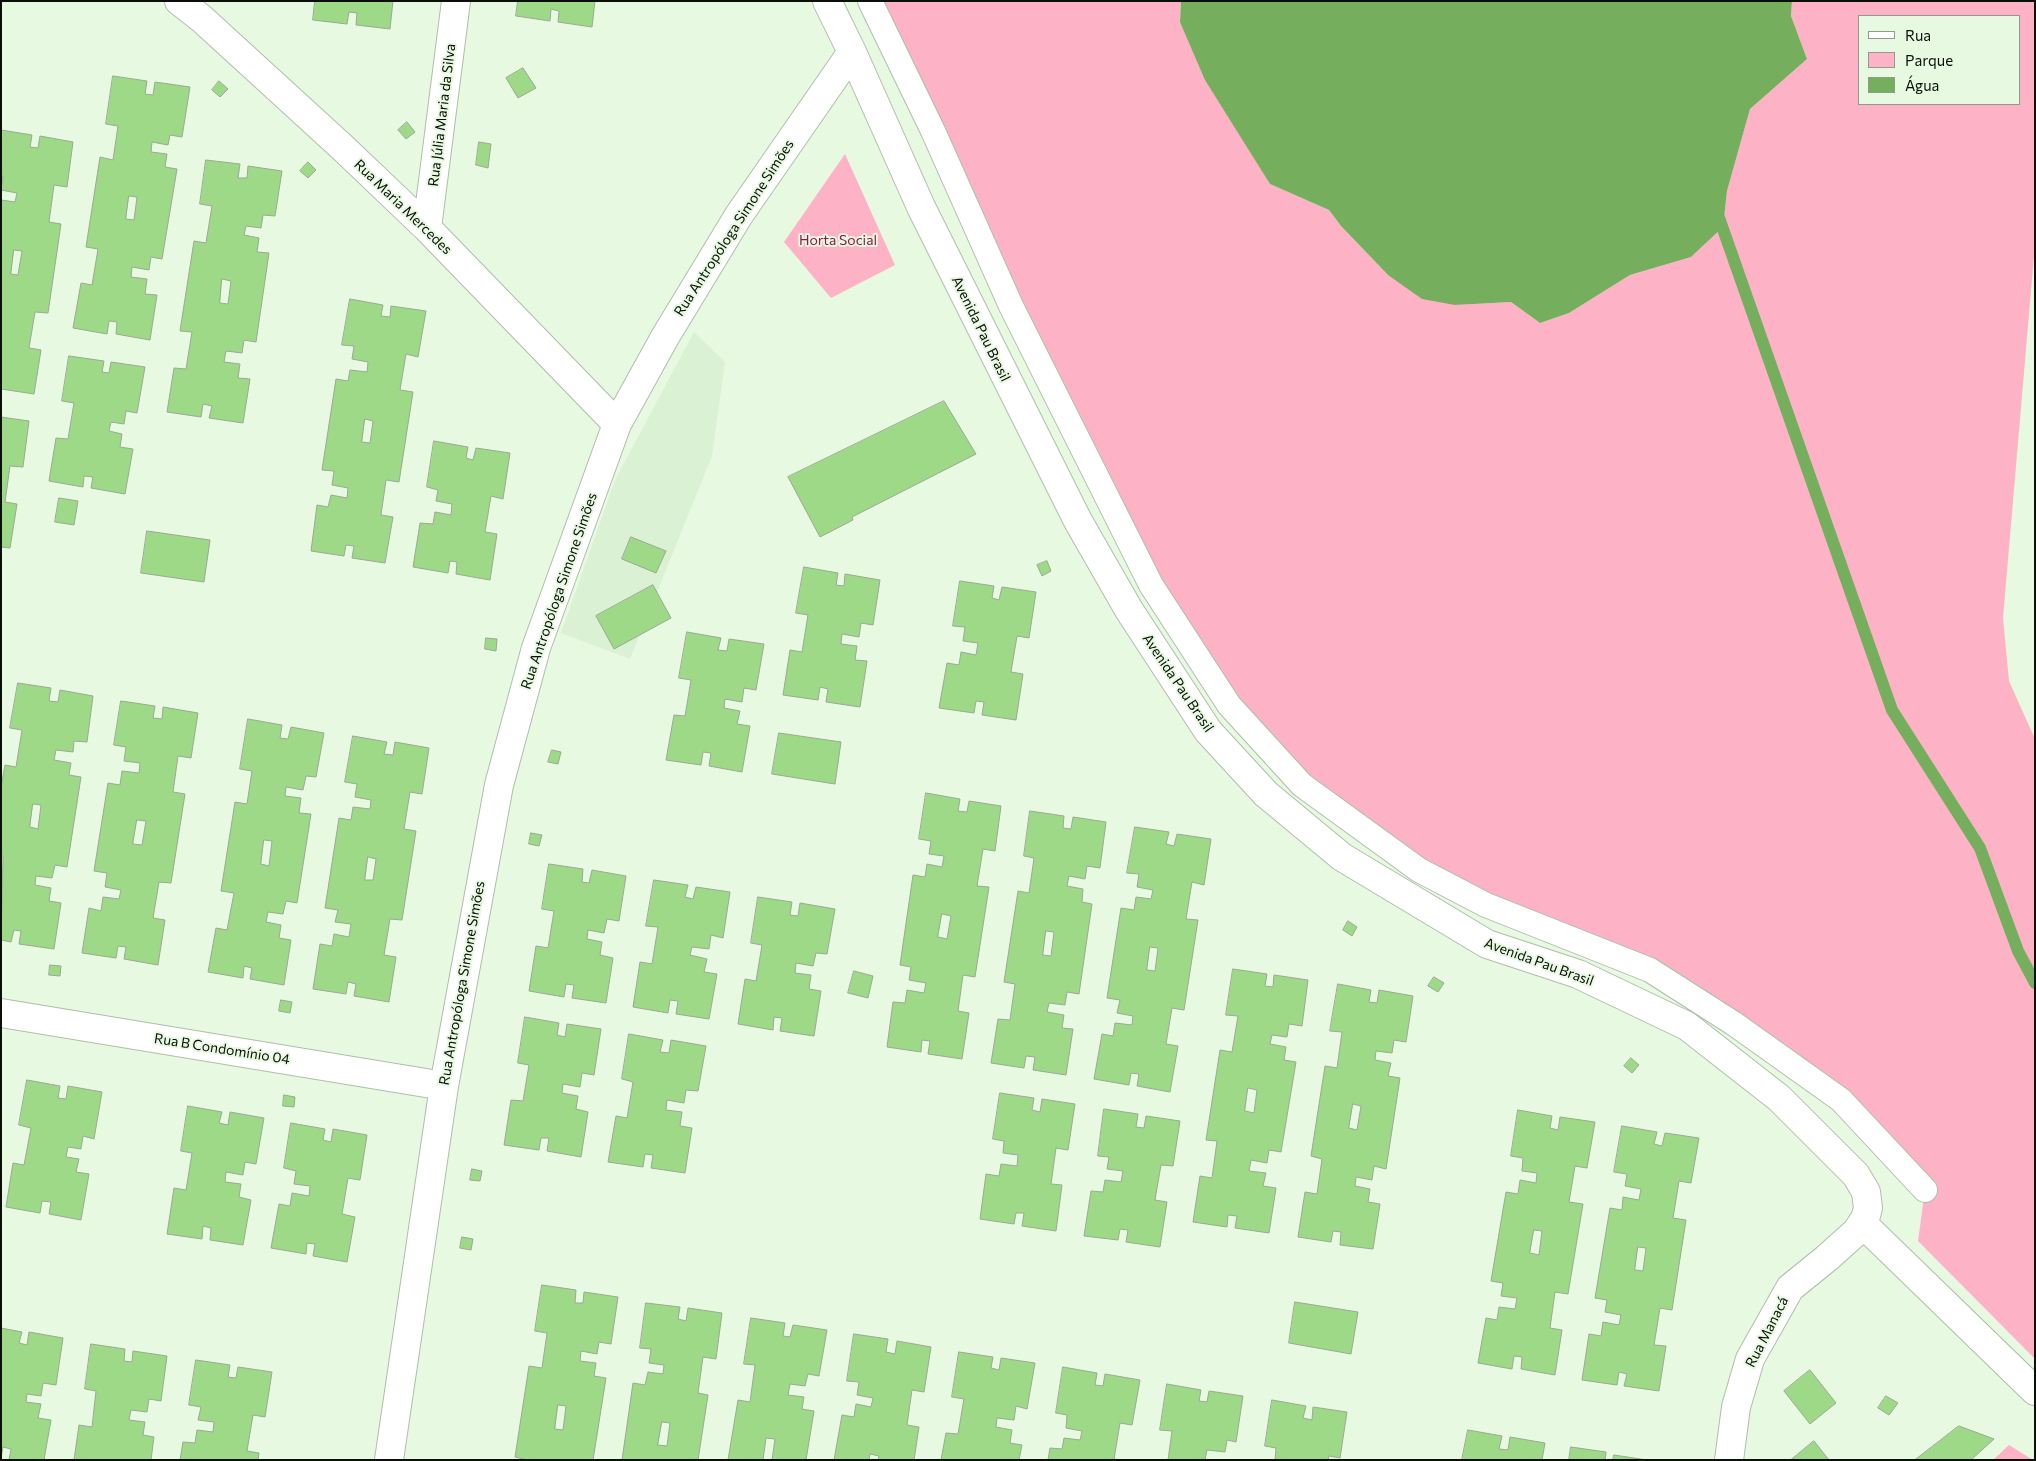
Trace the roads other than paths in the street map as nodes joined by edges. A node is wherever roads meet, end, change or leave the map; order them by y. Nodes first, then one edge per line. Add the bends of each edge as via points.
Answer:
1 (179, 1) edge
2 (456, 1) edge
3 (827, 1) edge
4 (870, 1) edge
5 (852, 52) junction
6 (427, 228) junction
7 (617, 424) junction
8 (1, 1013) edge
9 (444, 1086) junction
10 (1925, 1190) dead end
11 (1865, 1215) junction
12 (2035, 1391) edge
13 (389, 1460) edge
14 (1729, 1460) edge

1 - 6 street, Rua Maria Mercedes
2 - 6 street, Rua Júlia Maria da Silva
3 - 5 street, Avenida Pau Brasil
4 - 10 street via 933,131 1011,306 1150,585 1229,705 1302,785 1419,870 1486,905 1650,970 1841,1100
5 - 7 street, Rua Antropóloga Simone Simões via 739,215
5 - 11 street, Avenida Pau Brasil via 921,207 1078,521 1129,610 1208,731 1266,794 1342,857 1487,944 1578,974 1687,1026 1786,1105 1856,1175 1866,1192
6 - 7 street, Rua Maria Mercedes
7 - 9 street, Rua Antropóloga Simone Simões via 536,648 498,785
8 - 9 street, Rua B Condomínio 04
9 - 13 street, Rua Antropóloga Simone Simões
11 - 12 street
11 - 14 street, Rua Manacá via 1856,1232 1790,1288 1750,1359 1736,1407

